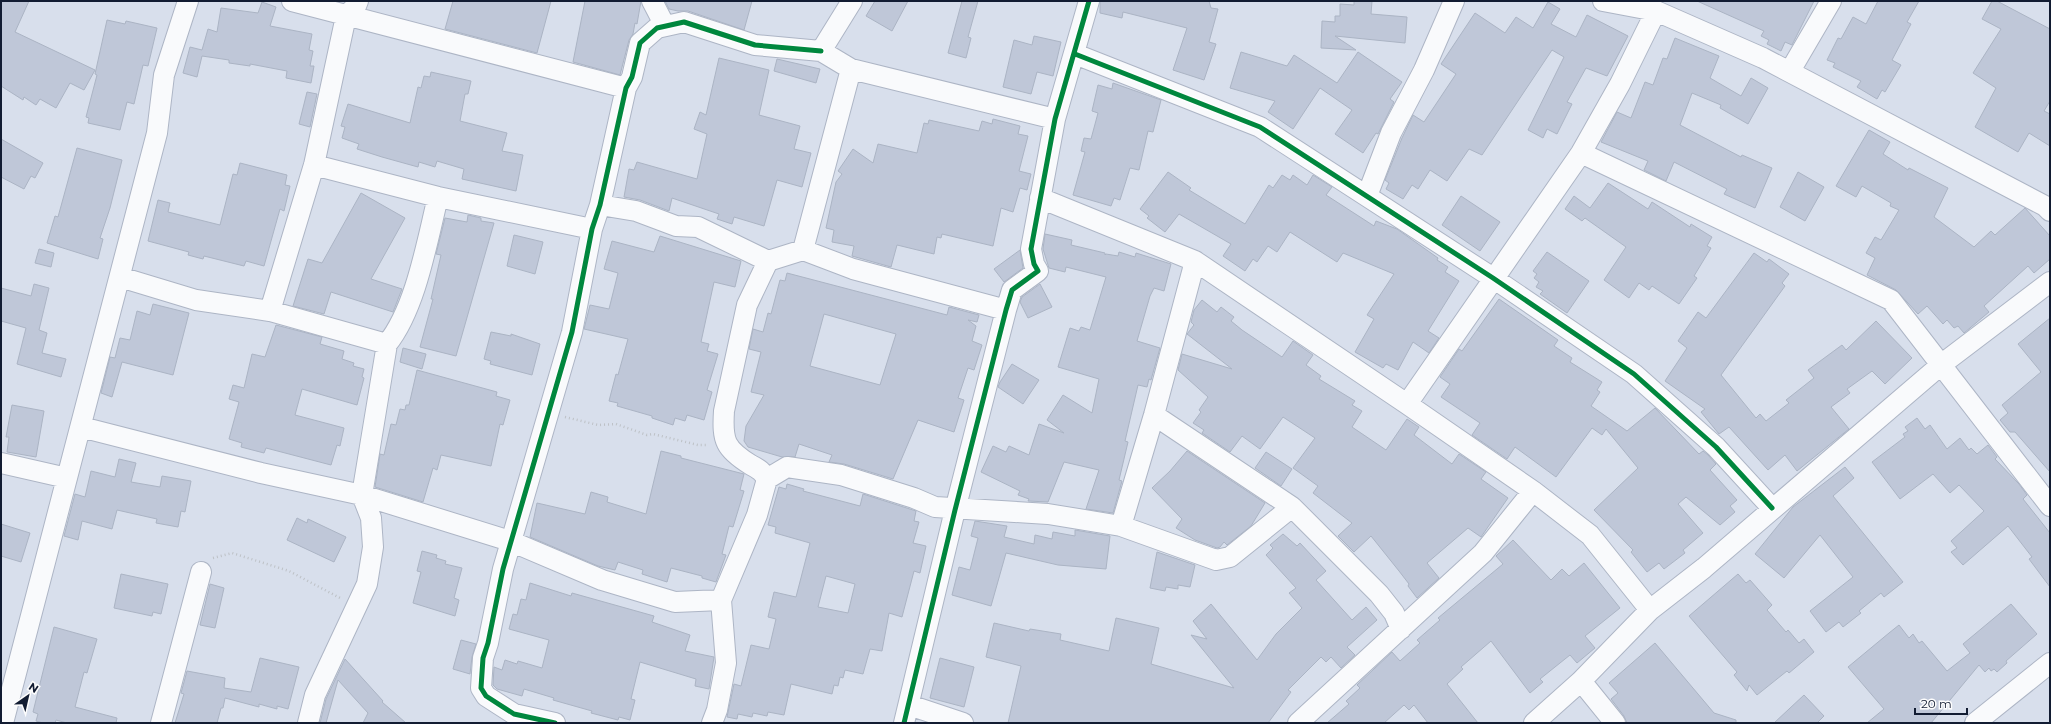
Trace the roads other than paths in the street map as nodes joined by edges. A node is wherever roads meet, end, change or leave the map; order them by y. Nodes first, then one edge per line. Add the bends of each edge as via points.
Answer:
1 (188, 1) edge
2 (292, 1) edge
3 (652, 1) edge
4 (852, 1) edge
5 (1090, 1) edge
6 (1455, 1) edge
7 (1603, 1) edge
8 (1831, 1) edge
9 (352, 8) edge
10 (1656, 12) junction
11 (665, 26) junction
12 (821, 51) junction
13 (1075, 54) junction
14 (852, 69) junction
15 (1790, 71) junction
16 (626, 88) junction
17 (1055, 119) junction
18 (1581, 153) junction
19 (314, 165) junction
20 (1367, 196) junction
21 (438, 197) junction
22 (1040, 198) junction
23 (600, 205) junction
24 (2050, 211) edge
25 (592, 229) junction
26 (803, 250) junction
27 (768, 261) junction
28 (1195, 261) junction
29 (120, 277) junction
30 (1493, 278) junction
31 (2050, 282) edge
32 (1006, 310) junction
33 (270, 311) junction
34 (387, 344) junction
35 (1942, 364) junction
36 (1407, 404) junction
37 (1154, 415) junction
38 (81, 427) junction
39 (1, 463) edge
40 (68, 478) junction
41 (767, 479) junction
42 (1533, 491) junction
43 (362, 495) junction
44 (2050, 506) edge
45 (1292, 507) junction
46 (1772, 508) junction
47 (955, 510) junction
48 (1121, 526) junction
49 (510, 541) junction
50 (201, 572) road end
51 (721, 600) junction
52 (1650, 610) junction
53 (1401, 629) junction
54 (2050, 663) edge
55 (1581, 681) junction
56 (907, 714) edge
57 (3, 723) edge
58 (161, 723) edge
59 (308, 723) edge
60 (555, 723) edge
61 (712, 723) edge
62 (962, 723) edge
63 (1298, 723) edge
64 (1534, 723) edge
65 (1615, 723) edge
66 (1975, 723) edge

1 - 29 street via 164,75 156,133
2 - 9 street
3 - 11 street
4 - 12 street
5 - 13 street
6 - 20 street via 1424,70 1391,133
7 - 10 street
8 - 15 street
9 - 16 street
9 - 19 street
10 - 15 street
10 - 18 street via 1620,84
11 - 12 street via 684,22 755,45
11 - 16 street via 657,28 640,43 632,76
12 - 14 street
13 - 17 street
13 - 20 street via 1260,127
14 - 17 street
14 - 26 street
15 - 24 street via 1875,119 2045,206
16 - 23 street
17 - 22 street
18 - 30 street
18 - 35 street via 1891,300
19 - 21 street
19 - 33 street
20 - 30 street
21 - 25 street
21 - 34 street via 414,290 396,333
22 - 28 street
22 - 32 street via 1031,250 1038,271 1012,290
23 - 25 street
23 - 27 street via 636,211 676,226 698,227
25 - 49 street via 572,332
26 - 27 street
26 - 32 street via 853,269
27 - 41 street via 747,305 724,411 723,429 726,444 735,454 763,472
28 - 36 street
28 - 37 street
29 - 33 street via 196,300
29 - 38 street
30 - 36 street
30 - 46 street via 1634,374 1716,447
31 - 35 street
32 - 47 street
33 - 34 street
34 - 43 street
35 - 44 street
35 - 46 street
36 - 42 street
37 - 45 street
37 - 48 street
38 - 40 street
38 - 43 street via 261,473
39 - 40 street
40 - 57 street
41 - 47 street via 787,467 840,475 935,507
41 - 51 street via 757,516
42 - 52 street via 1590,535
42 - 53 street via 1483,553
43 - 49 street
43 - 59 street via 371,518 373,547 367,584 315,695
45 - 48 street via 1230,557 1216,560
45 - 53 street via 1379,594 1394,613
46 - 52 street via 1704,568
47 - 48 street via 1048,514
47 - 56 street
49 - 51 street via 602,580 675,602
49 - 60 street via 483,658 481,688 486,696 514,714
50 - 58 street
51 - 61 street via 726,663
52 - 55 street
53 - 63 street
54 - 66 street
55 - 64 street
55 - 65 street
56 - 62 street

